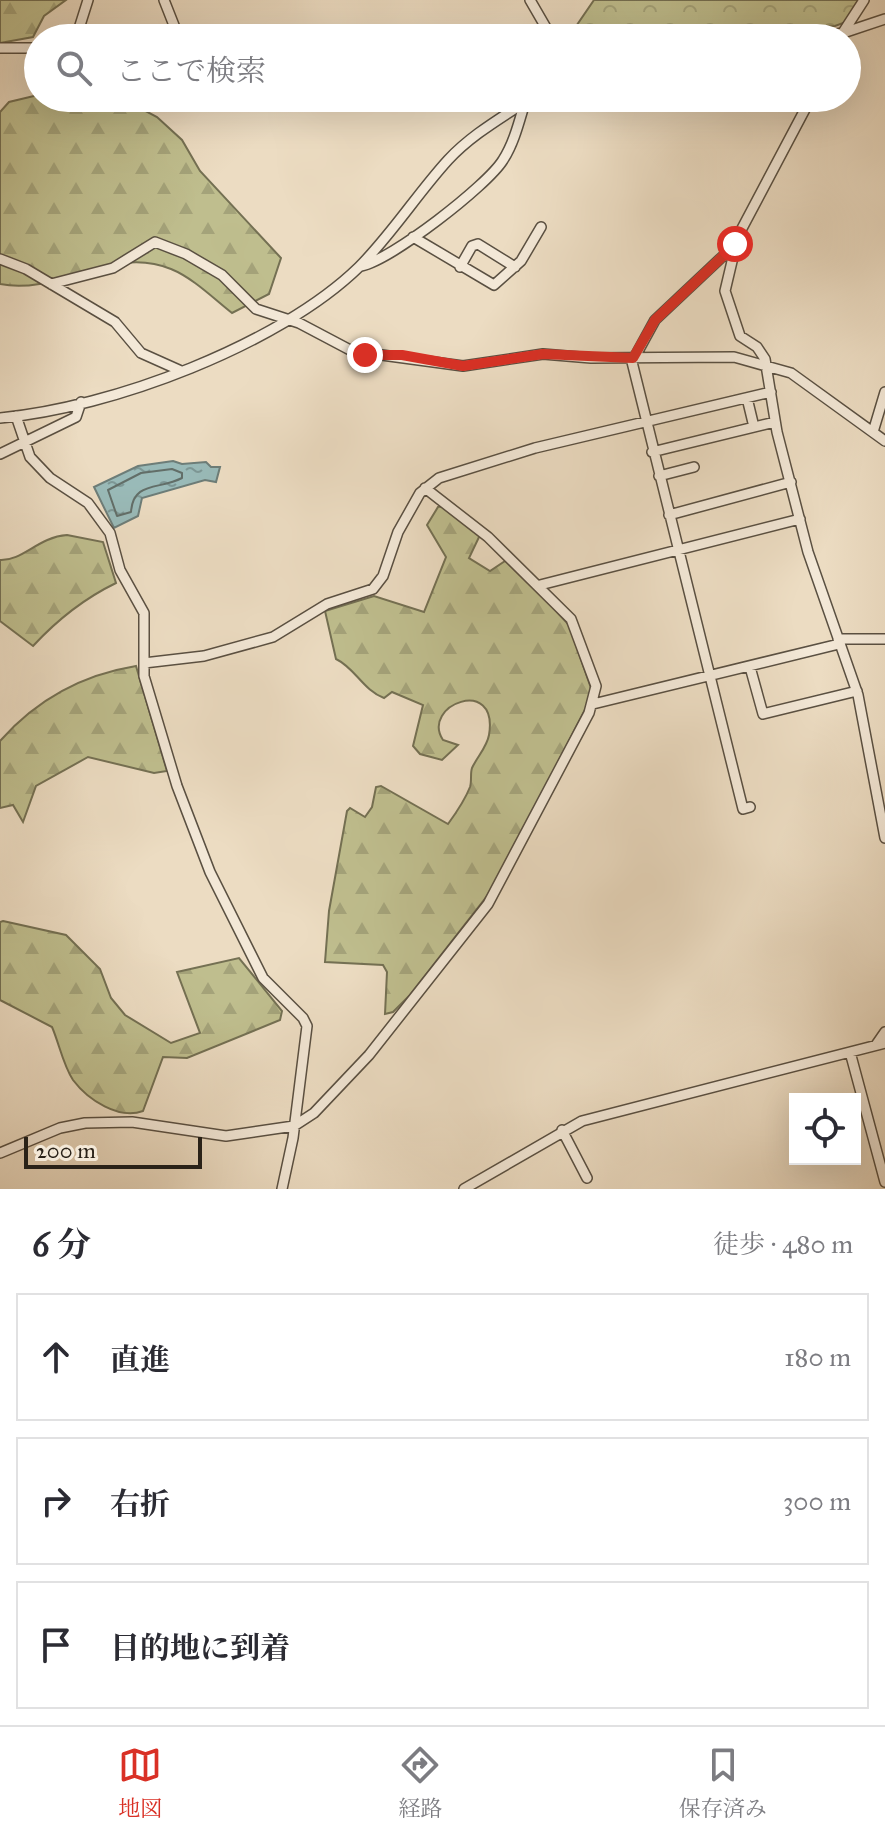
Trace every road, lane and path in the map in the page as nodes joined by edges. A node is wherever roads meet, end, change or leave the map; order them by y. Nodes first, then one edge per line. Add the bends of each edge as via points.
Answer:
1 (88, 0) edge
2 (164, 0) edge
3 (530, 0) edge
4 (864, 0) edge
5 (885, 19) edge
6 (80, 24) edge
7 (173, 24) edge
8 (544, 24) edge
9 (849, 24) edge
10 (861, 28) edge
11 (0, 48) edge
12 (24, 48) edge
13 (511, 112) edge
14 (523, 112) edge
15 (803, 112) edge
16 (541, 227) dead end
17 (413, 237) junction
18 (734, 252) junction
19 (0, 259) edge
20 (359, 266) junction
21 (460, 267) junction
22 (515, 267) junction
23 (51, 284) junction
24 (291, 319) junction
25 (633, 358) junction
26 (767, 364) junction
27 (179, 370) junction
28 (771, 392) junction
29 (885, 393) edge
30 (747, 398) junction
31 (81, 402) junction
32 (16, 416) junction
33 (0, 418) edge
34 (775, 422) junction
35 (645, 423) junction
36 (754, 427) junction
37 (873, 432) junction
38 (885, 441) edge
39 (22, 443) junction
40 (652, 452) junction
41 (0, 454) edge
42 (694, 467) dead end
43 (659, 476) junction
44 (791, 482) junction
45 (425, 488) junction
46 (669, 515) junction
47 (800, 519) junction
48 (678, 550) junction
49 (540, 585) junction
50 (885, 639) edge
51 (838, 642) junction
52 (144, 663) junction
53 (750, 667) junction
54 (710, 678) junction
55 (857, 691) junction
56 (593, 704) junction
57 (750, 807) dead end
58 (885, 838) edge
59 (885, 1032) edge
60 (881, 1044) edge
61 (850, 1052) junction
62 (294, 1126) junction
63 (562, 1130) junction
64 (0, 1153) edge
65 (587, 1178) dead end
66 (882, 1184) edge
67 (282, 1189) edge
68 (464, 1189) edge

1 - 6 street
2 - 7 street
3 - 8 street
4 - 9 street
5 - 10 street
11 - 12 street
13 - 20 street via 457,151
14 - 17 street via 497,169
15 - 18 street via 741,228
16 - 22 street
17 - 20 street
17 - 21 street
18 - 25 street via 722,257 655,320
18 - 26 street via 725,291 740,336 762,352
19 - 23 street
20 - 24 street
21 - 22 street via 492,285
21 - 22 street via 478,244
23 - 24 street via 106,271 155,242 207,265 256,309
23 - 27 street via 115,322 141,353
24 - 25 street via 352,351 446,364 472,366 543,354
24 - 27 street
25 - 26 street via 720,355
25 - 35 street
26 - 28 street
26 - 37 street via 799,378
27 - 31 street
28 - 30 street
28 - 34 street
29 - 37 street
30 - 35 street
30 - 36 street
31 - 32 street
31 - 39 street via 76,417
32 - 33 street
32 - 39 street
34 - 36 street
34 - 44 street
35 - 40 street
35 - 45 street via 535,448 449,474
36 - 40 street
37 - 38 street
39 - 41 street
39 - 52 street via 50,478 88,503 105,524 124,581 144,613
40 - 43 street
42 - 43 street
43 - 46 street
44 - 46 street
44 - 47 street
45 - 49 street
45 - 52 street via 373,589 327,604 273,637 204,656
46 - 48 street
47 - 48 street
47 - 51 street
48 - 49 street
48 - 54 street
49 - 56 street via 574,623 596,686
50 - 51 street
51 - 53 street
51 - 55 street
52 - 62 street via 177,786 210,872 250,958 307,1026
53 - 54 street
53 - 55 street via 763,714
54 - 56 street
54 - 57 street via 743,809
55 - 58 street
56 - 62 street via 488,904 351,1077
59 - 60 street
60 - 61 street
61 - 63 street via 593,1117
61 - 66 street
62 - 64 street via 214,1136 132,1122 85,1123
62 - 67 street
63 - 65 street
63 - 68 street

